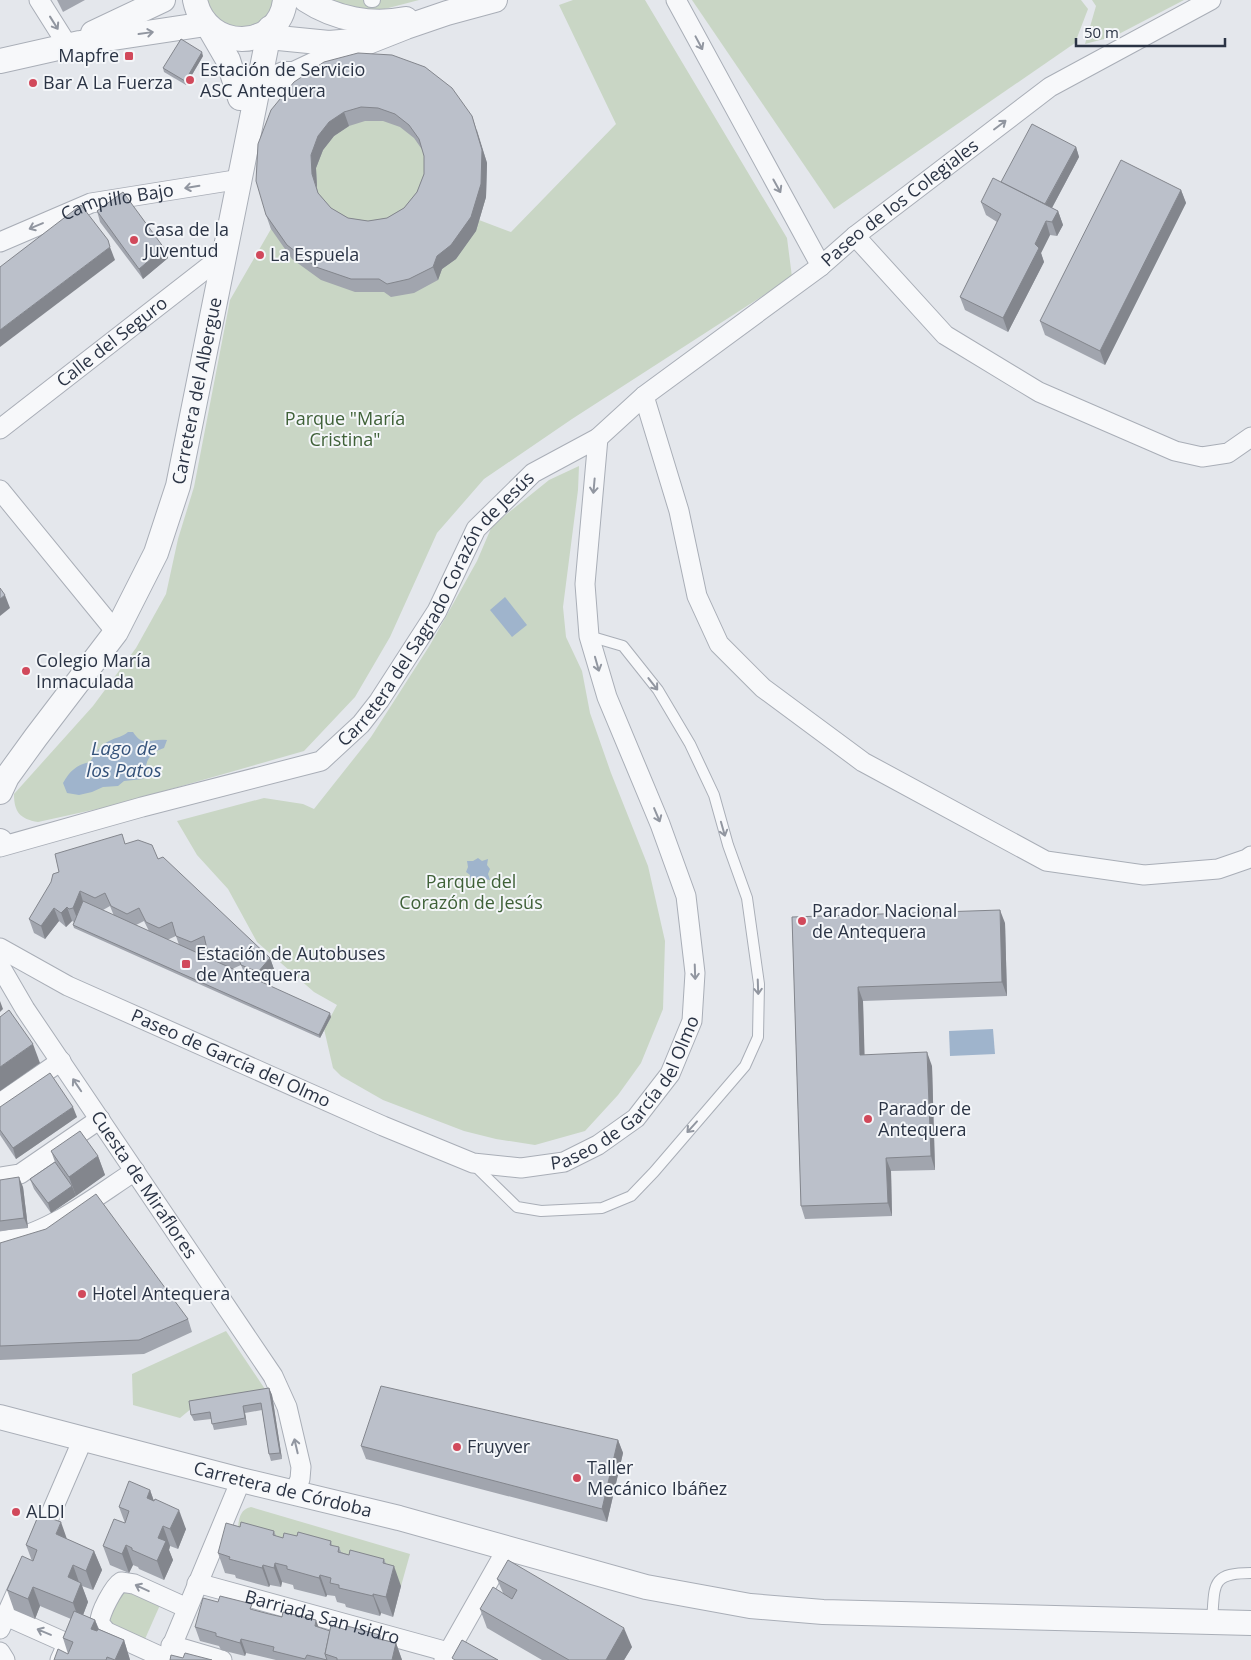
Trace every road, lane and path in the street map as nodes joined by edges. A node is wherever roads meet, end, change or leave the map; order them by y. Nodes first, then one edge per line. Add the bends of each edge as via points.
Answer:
1 (39, 0) edge
2 (163, 0) edge
3 (195, 0) edge
4 (286, 0) edge
5 (495, 0) edge
6 (676, 0) edge
7 (1211, 0) edge
8 (314, 4) edge
9 (447, 14) junction
10 (208, 26) junction
11 (266, 34) junction
12 (388, 34) junction
13 (324, 43) junction
14 (74, 45) junction
15 (0, 61) edge
16 (294, 74) junction
17 (248, 84) junction
18 (249, 140) junction
19 (240, 179) junction
20 (855, 236) junction
21 (0, 242) edge
22 (225, 254) junction
23 (821, 266) junction
24 (644, 396) junction
25 (0, 430) edge
26 (1251, 437) edge
27 (598, 438) junction
28 (0, 490) edge
29 (116, 632) junction
30 (589, 636) junction
31 (0, 792) edge
32 (0, 846) edge
33 (1251, 856) edge
34 (0, 948) edge
35 (0, 966) edge
36 (60, 1061) junction
37 (0, 1103) edge
38 (100, 1119) junction
39 (473, 1164) junction
40 (135, 1172) junction
41 (0, 1177) edge
42 (0, 1242) edge
43 (0, 1417) edge
44 (83, 1439) junction
45 (241, 1480) junction
46 (294, 1493) junction
47 (507, 1549) junction
48 (1251, 1573) edge
49 (197, 1582) junction
50 (187, 1608) junction
51 (1212, 1621) junction
52 (3, 1623) edge
53 (1248, 1624) edge
54 (0, 1652) edge
55 (168, 1655) edge
56 (446, 1656) edge
57 (5, 1660) edge
58 (60, 1660) edge
59 (222, 1660) edge

1 -> 14 street
2 - 14 street
3 - 10 street, Carretera del Albergue via 200,16
4 - 11 street via 281,14
5 - 9 street
6 -> 23 street, Paseo de los Colegiales
20 -> 7 street, Paseo de los Colegiales via 1050,87
8 - 9 street via 354,19 381,22
8 - 13 street via 329,16 332,28 329,39
9 - 12 street
10 - 11 street via 232,39
14 -> 10 street
10 - 17 street, Carretera del Albergue via 228,60
11 - 13 street
11 - 17 street, Carretera del Albergue
12 - 13 street
12 - 16 street
14 - 15 street
16 - 17 street
16 - 18 street, Carretera del Albergue via 263,109
17 - 18 street, Carretera del Albergue
18 - 19 street, Carretera del Albergue
19 -> 21 street, Campillo Bajo via 91,203
19 - 22 street, Carretera del Albergue
20 - 23 street, Paseo de los Colegiales
20 - 26 street via 944,335 1039,392 1176,451 1202,456 1228,453
22 - 25 street, Calle del Seguro
22 - 29 street, Carretera del Albergue via 178,486 156,553
23 - 24 street, Carretera del Sagrado Corazón de Jesús
24 - 27 street, Carretera del Sagrado Corazón de Jesús
24 - 33 street via 679,511 697,596 719,644 763,688 863,762 1046,861 1144,875 1218,869
27 -> 30 street, Paseo de García del Olmo via 585,584
27 - 32 street, Carretera del Sagrado Corazón de Jesús via 533,473 476,529 437,611 379,701 361,724 321,761
28 - 29 street
29 - 31 street, Carretera del Albergue via 36,737
30 -> 39 street, Paseo de García del Olmo via 607,697 686,896 695,973 692,1022 670,1074 636,1118 598,1145 564,1162 521,1168
30 -> 39 lane via 623,646 652,682 690,744 714,795 747,898 759,984 758,1037 745,1066 632,1196 602,1208 541,1211 517,1207
34 - 39 street, Paseo de García del Olmo via 68,986
35 - 36 street, Cuesta de Miraflores via 19,1014
36 - 37 street
38 -> 36 street, Cuesta de Miraflores
38 - 40 street, Cuesta de Miraflores
38 - 41 street via 20,1174
40 - 42 street via 49,1226
46 -> 40 street, Cuesta de Miraflores via 301,1467 287,1407 273,1376
43 - 44 street, Carretera de Córdoba
44 - 45 street, Carretera de Córdoba
44 - 52 street
45 - 46 street, Carretera de Córdoba
45 - 49 street
46 - 47 street, Carretera de Córdoba via 399,1518
47 - 51 street, Carretera de Córdoba via 646,1587 773,1609
47 - 56 street
48 - 51 lane via 1233,1573 1220,1578 1215,1587
49 - 50 street
49 - 56 street, Barriada San Isidro
50 - 55 street
50 -> 55 street via 134,1584 121,1582 114,1588 101,1616 101,1625 107,1632
51 - 53 street, Carretera de Córdoba
58 -> 52 street via 65,1649 62,1641
54 - 57 street
55 - 59 street

